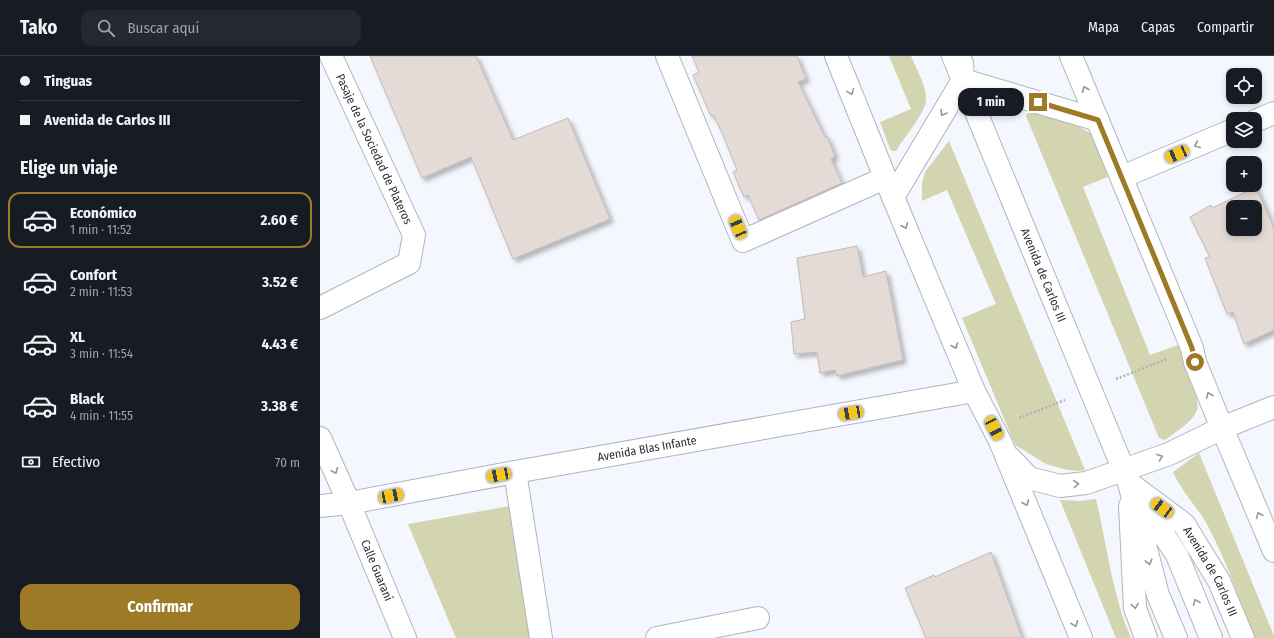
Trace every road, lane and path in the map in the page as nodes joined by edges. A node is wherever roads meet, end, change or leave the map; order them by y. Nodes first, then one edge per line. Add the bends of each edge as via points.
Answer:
1 (331, 56) edge
2 (666, 56) edge
3 (836, 56) edge
4 (953, 56) edge
5 (962, 56) edge
6 (1071, 56) edge
7 (963, 80) junction
8 (1274, 113) edge
9 (1262, 118) edge
10 (1098, 120) junction
11 (1226, 133) edge
12 (1122, 177) junction
13 (889, 187) junction
14 (320, 308) edge
15 (974, 391) junction
16 (1274, 407) edge
17 (1222, 428) junction
18 (320, 438) edge
19 (1003, 448) junction
20 (515, 472) junction
21 (1126, 477) junction
22 (349, 503) junction
23 (320, 506) edge
24 (1274, 551) edge
25 (758, 618) dead end
26 (405, 638) edge
27 (541, 638) edge
28 (657, 638) edge
29 (1081, 638) edge
30 (1146, 638) edge
31 (1176, 638) edge
32 (1211, 638) edge
33 (1243, 638) edge

1 - 14 street, Pasaje de la Sociedad de Plateros via 414,235 409,263
2 - 13 street via 744,241
3 -> 13 street
4 - 7 street, Avenida de Carlos III
5 - 7 street, Avenida de Carlos III
10 -> 6 street
7 - 10 street
7 -> 13 street
7 - 21 street, Avenida de Carlos III
8 - 9 street
10 - 12 street
11 -> 12 street
17 -> 12 street
13 -> 15 street
15 - 19 street
15 - 20 street, Avenida Blas Infante
16 - 17 street
21 -> 17 street
24 -> 17 street
18 -> 22 street, Calle Guaraní
19 -> 21 street via 1029,478 1060,486
19 -> 29 street
20 - 22 street, Avenida Blas Infante
20 - 27 street
21 -> 30 street, Avenida de Carlos III via 1135,608
21 -> 31 street, Avenida de Carlos III via 1158,595
32 -> 21 street, Avenida de Carlos III via 1177,555
21 - 33 street, Avenida de Carlos III via 1184,524 1219,581
22 - 23 street, Avenida Blas Infante
22 - 26 street, Calle Guaraní
25 - 28 street

